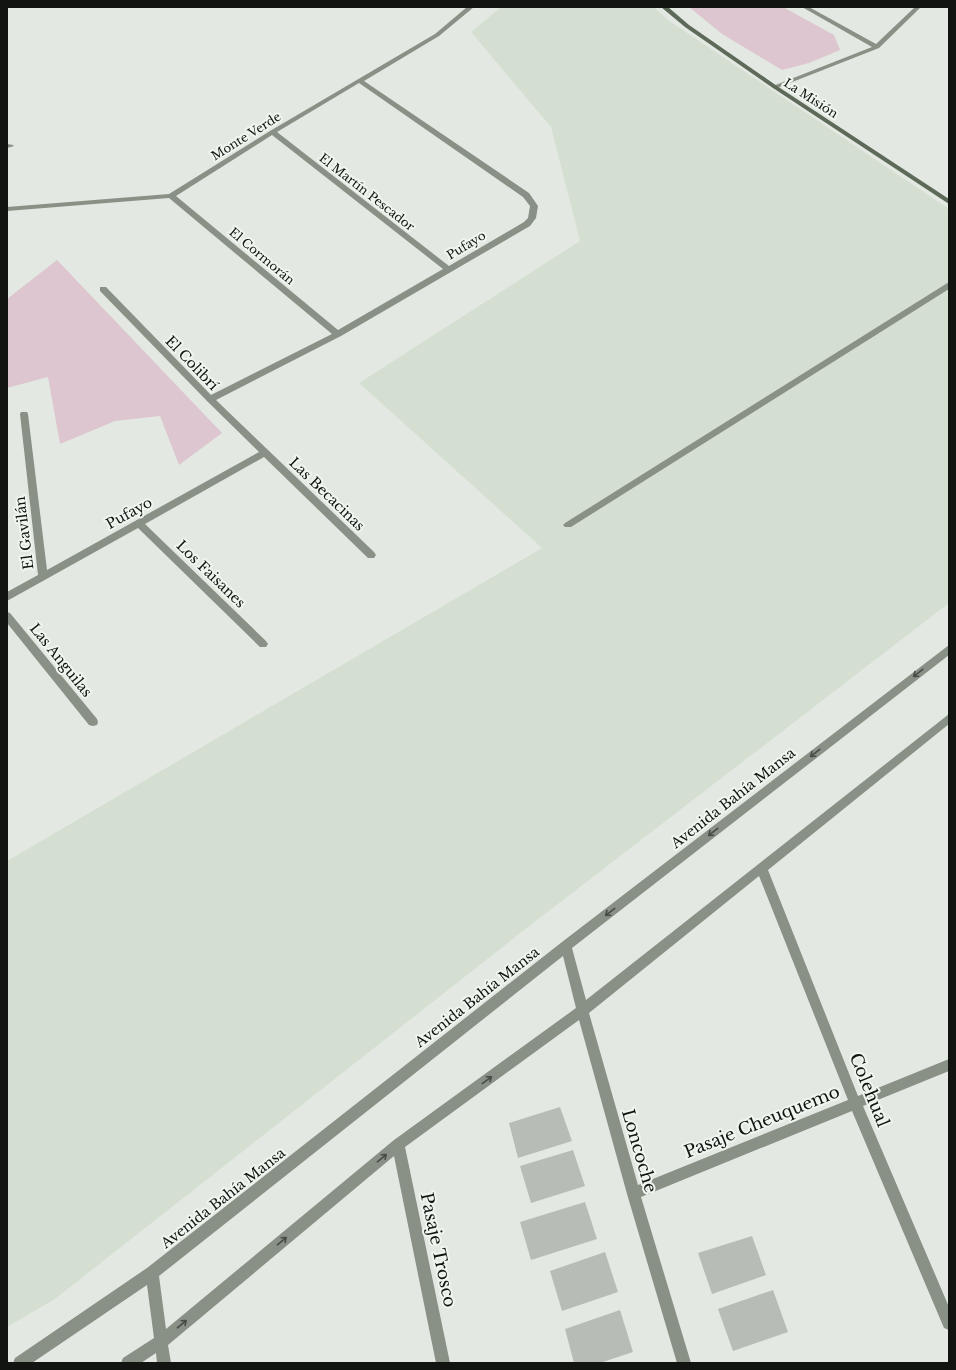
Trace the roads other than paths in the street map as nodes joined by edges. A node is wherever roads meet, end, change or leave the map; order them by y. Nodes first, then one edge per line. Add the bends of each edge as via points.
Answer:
1 (471, 7) edge
2 (664, 7) edge
3 (805, 7) edge
4 (918, 7) edge
5 (877, 47) junction
6 (359, 80) junction
7 (776, 88) junction
8 (272, 132) junction
9 (171, 196) junction
10 (949, 202) edge
11 (7, 209) edge
12 (449, 270) junction
13 (949, 285) edge
14 (103, 289) dead end
15 (338, 334) junction
16 (210, 399) junction
17 (24, 414) dead end
18 (264, 453) junction
19 (140, 524) junction
20 (568, 525) dead end
21 (371, 555) dead end
22 (43, 576) junction
23 (7, 597) edge
24 (7, 616) edge
25 (263, 644) dead end
26 (949, 649) edge
27 (949, 718) edge
28 (93, 722) dead end
29 (762, 869) junction
30 (566, 946) junction
31 (582, 1011) junction
32 (949, 1065) edge
33 (855, 1103) junction
34 (398, 1144) junction
35 (633, 1194) junction
36 (152, 1273) junction
37 (949, 1323) edge
38 (162, 1341) junction
39 (20, 1363) edge
40 (128, 1363) edge
41 (164, 1363) edge
42 (443, 1363) edge
43 (684, 1363) edge

1 - 6 street, Monte Verde via 437,35
2 - 7 street, La Misión
3 - 5 street
4 - 5 street
5 - 7 street
6 - 8 street, Monte Verde
6 - 12 street, Pufayo via 526,195 534,206 532,218 527,224
7 - 10 street, La Misión
8 - 9 street, Monte Verde
8 - 12 street, El Martín Pescador
9 - 11 street, Monte Verde
9 - 15 street, El Cormorán
12 - 15 street, Pufayo
13 - 20 street
14 - 16 street, El Colibrí
15 - 16 street, Pufayo
16 - 18 street, El Colibrí
17 - 22 street, El Gavilán
18 - 19 street, Pufayo
18 - 21 street, Las Becacinas
19 - 22 street, Pufayo
19 - 25 street, Los Faisanes
22 - 23 street, Pufayo
24 - 28 street, Las Anguilas
26 -> 30 street, Avenida Bahía Mansa
27 - 29 street
29 - 31 street
29 - 33 street, Colehual
30 - 31 street, Loncoche
30 - 36 street, Avenida Bahía Mansa
34 -> 31 street
31 - 35 street, Loncoche
32 - 33 street, Pasaje Cheuquemo
33 - 35 street, Pasaje Cheuquemo
33 - 37 street, Colehual
38 -> 34 street
34 - 42 street, Pasaje Trosco
35 - 43 street, Loncoche
36 - 38 street
36 - 39 street, Avenida Bahía Mansa
38 - 40 street
38 - 41 street

